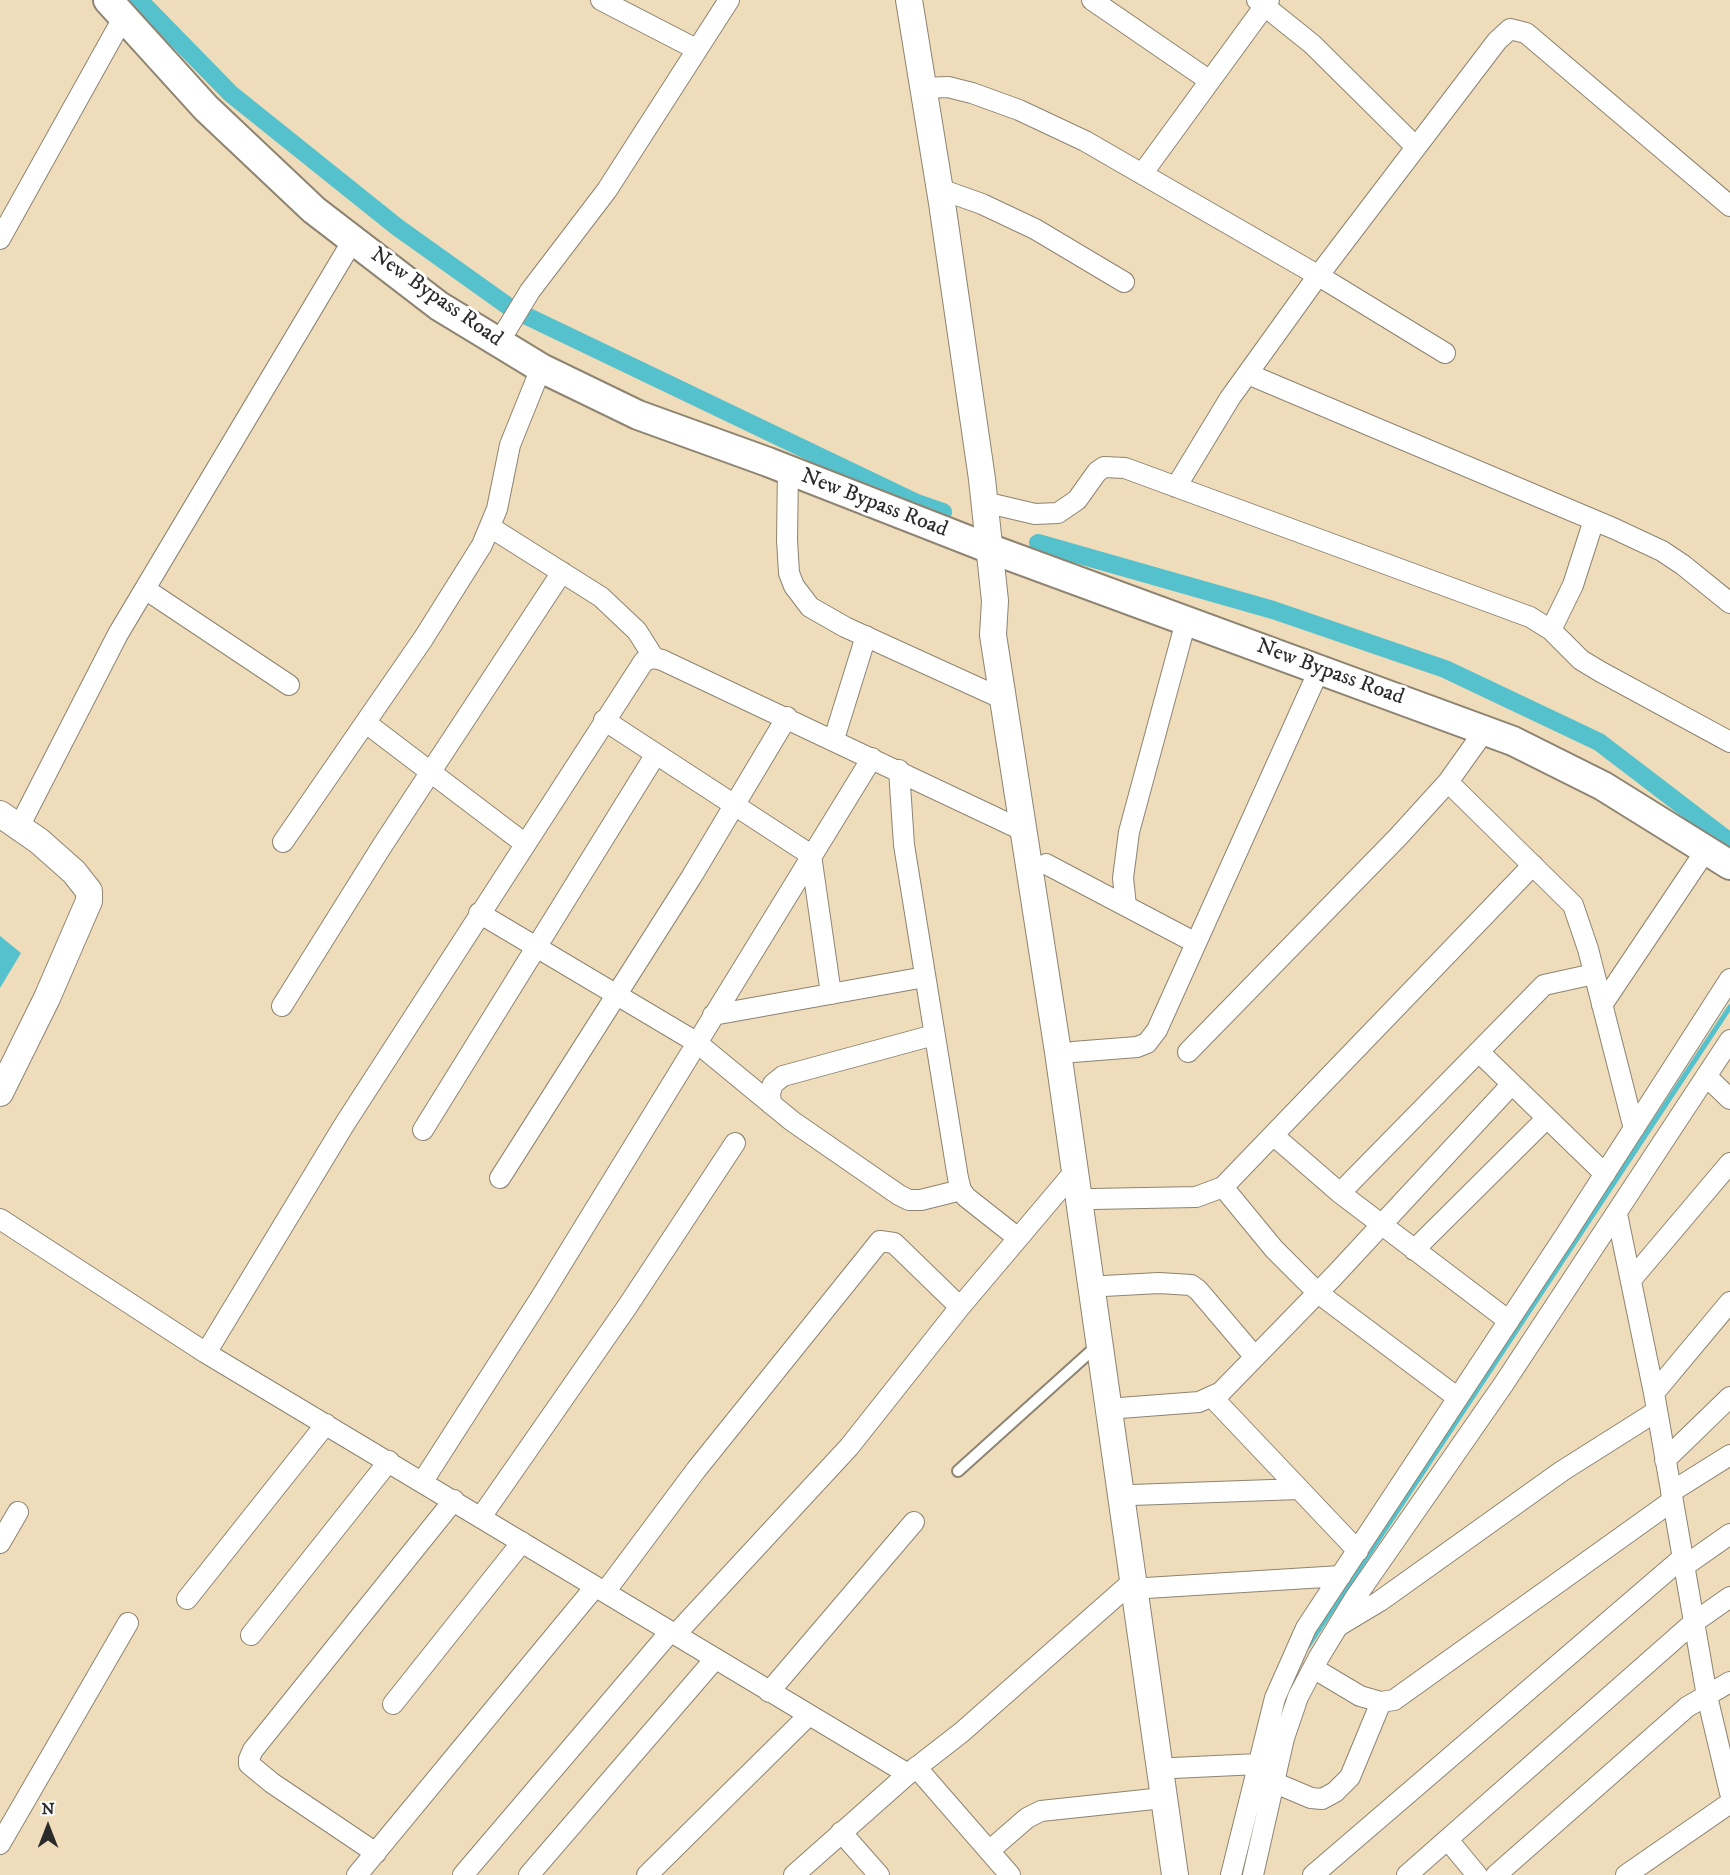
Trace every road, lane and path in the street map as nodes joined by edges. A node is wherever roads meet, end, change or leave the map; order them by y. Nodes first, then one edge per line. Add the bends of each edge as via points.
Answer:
1 (601, 0) edge
2 (729, 0) edge
3 (909, 0) edge
4 (1092, 0) edge
5 (1264, 2) edge
6 (116, 9) edge
7 (696, 49) junction
8 (1210, 81) junction
9 (923, 88) junction
10 (1416, 147) junction
11 (1142, 174) junction
12 (940, 189) junction
13 (1730, 206) edge
14 (0, 239) edge
15 (353, 240) junction
16 (1319, 276) junction
17 (1124, 282) dead end
18 (504, 334) junction
19 (1445, 353) dead end
20 (540, 368) junction
21 (1248, 374) junction
22 (788, 470) junction
23 (1176, 487) junction
24 (984, 502) junction
25 (1594, 520) junction
26 (490, 527) junction
27 (988, 548) junction
28 (562, 572) junction
29 (145, 589) junction
30 (995, 601) junction
31 (1730, 603) edge
32 (1185, 621) junction
33 (1551, 630) junction
34 (866, 636) junction
35 (654, 658) junction
36 (1319, 669) junction
37 (289, 685) dead end
38 (1003, 699) junction
39 (787, 717) junction
40 (603, 720) junction
41 (366, 723) junction
42 (1485, 730) junction
43 (834, 739) junction
44 (1730, 742) edge
45 (656, 754) junction
46 (872, 758) junction
47 (899, 770) junction
48 (430, 772) junction
49 (1448, 782) junction
50 (734, 806) junction
51 (10, 821) edge
52 (1024, 831) junction
53 (283, 842) dead end
54 (524, 843) junction
55 (1706, 850) junction
56 (811, 855) junction
57 (1046, 864) junction
58 (1533, 865) junction
59 (1730, 865) edge
60 (1126, 906) junction
61 (479, 913) junction
62 (1196, 943) junction
63 (536, 947) junction
64 (1594, 974) junction
65 (925, 977) junction
66 (1730, 979) edge
67 (831, 994) junction
68 (617, 995) junction
69 (1602, 1005) junction
70 (282, 1006) dead end
71 (712, 1015) junction
72 (934, 1035) junction
73 (1730, 1040) edge
74 (696, 1042) junction
75 (1073, 1052) junction
76 (1188, 1052) dead end
77 (1479, 1052) junction
78 (1706, 1076) junction
79 (1512, 1084) junction
80 (0, 1093) edge
81 (1730, 1099) edge
82 (771, 1104) junction
83 (1547, 1118) junction
84 (1634, 1129) junction
85 (423, 1130) dead end
86 (1273, 1135) junction
87 (735, 1143) dead end
88 (1730, 1163) edge
89 (1075, 1172) junction
90 (1605, 1174) junction
91 (500, 1178) dead end
92 (1223, 1187) junction
93 (961, 1190) junction
94 (1340, 1193) junction
95 (1092, 1199) junction
96 (1617, 1214) junction
97 (0, 1219) edge
98 (1380, 1224) junction
99 (1018, 1238) junction
100 (1414, 1250) junction
101 (1631, 1280) junction
102 (1104, 1286) junction
103 (1318, 1293) junction
104 (1730, 1302) edge
105 (960, 1307) junction
106 (1509, 1321) junction
107 (1099, 1344) junction
108 (206, 1353) junction
109 (1255, 1357) junction
110 (1212, 1397) junction
111 (1730, 1397) edge
112 (1458, 1398) junction
113 (1655, 1402) junction
114 (1120, 1408) junction
115 (326, 1424) junction
116 (1730, 1455) edge
117 (1665, 1460) junction
118 (389, 1461) junction
119 (958, 1471) dead end
120 (423, 1481) junction
121 (1299, 1489) junction
122 (1132, 1494) junction
123 (1671, 1497) junction
124 (454, 1500) junction
125 (18, 1512) dead end
126 (481, 1517) junction
127 (914, 1522) dead end
128 (1730, 1534) edge
129 (522, 1542) junction
130 (0, 1543) edge
131 (1358, 1551) junction
132 (1682, 1563) junction
133 (1341, 1576) junction
134 (1139, 1585) junction
135 (600, 1589) junction
136 (1730, 1597) edge
137 (187, 1599) dead end
138 (128, 1623) dead end
139 (1693, 1623) junction
140 (1338, 1626) junction
141 (672, 1634) junction
142 (251, 1635) dead end
143 (715, 1659) junction
144 (1313, 1668) junction
145 (1730, 1682) edge
146 (769, 1692) junction
147 (1707, 1696) junction
148 (1381, 1702) junction
149 (393, 1704) dead end
150 (808, 1716) junction
151 (1258, 1764) junction
152 (1173, 1768) junction
153 (912, 1771) junction
154 (1273, 1782) junction
155 (1730, 1793) edge
156 (1163, 1798) junction
157 (1730, 1803) edge
158 (841, 1832) junction
159 (1448, 1840) junction
160 (0, 1844) edge
161 (989, 1851) junction
162 (376, 1853) junction
163 (357, 1875) edge
164 (463, 1875) edge
165 (529, 1875) edge
166 (647, 1875) edge
167 (794, 1875) edge
168 (879, 1875) edge
169 (1010, 1875) edge
170 (1175, 1875) edge
171 (1188, 1875) edge
172 (1231, 1875) edge
173 (1253, 1875) edge
174 (1313, 1875) edge
175 (1407, 1875) edge
176 (1477, 1875) edge
177 (1496, 1875) edge
178 (1626, 1875) edge

1 - 7 street
2 - 7 street
3 - 9 street
4 - 8 street
5 - 8 street
5 - 10 street
6 - 14 street
6 - 15 main road, New Bypass Road via 206,108 314,210
7 - 18 street via 607,190 540,276
8 - 11 street
9 - 11 street via 956,89 1020,110
9 - 12 street
10 - 13 street via 1504,32 1516,29 1526,33
10 - 16 street
11 - 16 street
12 - 17 street via 1035,229
12 - 24 street
15 - 18 main road, New Bypass Road via 439,306
15 - 29 street
16 - 19 street
16 - 21 street
18 - 20 main road, New Bypass Road
20 - 22 main road, New Bypass Road via 638,415
20 - 26 street via 510,445
21 - 23 street via 1202,440
21 - 25 street
22 - 27 main road, New Bypass Road
22 - 34 street via 787,540 794,586 810,607
23 - 24 street via 1112,467 1097,472 1077,500 1058,513 1035,514
23 - 33 street via 1530,617
24 - 27 street
25 - 31 street via 1662,551
25 - 33 street via 1573,585
26 - 28 street
26 - 41 street via 469,569
27 - 30 street
27 - 32 main road, New Bypass Road
28 - 35 street via 623,615
28 - 48 street
29 - 37 street
29 - 51 street
30 - 38 street via 993,635
30 - 57 street via 1008,631
32 - 36 main road, New Bypass Road
32 - 60 street via 1129,832 1122,878
33 - 44 street via 1565,647 1601,672
34 - 38 street
34 - 43 street
35 - 39 street
35 - 40 street via 637,668
36 - 42 main road, New Bypass Road
36 - 62 street
38 - 52 street
39 - 43 street
39 - 50 street
40 - 45 street
40 - 54 street
41 - 48 street
41 - 53 street
42 - 49 street
42 - 55 main road, New Bypass Road via 1603,786
43 - 46 street
45 - 50 street
45 - 63 street
46 - 47 street
46 - 56 street
47 - 52 street
47 - 65 street via 904,845
48 - 54 street
48 - 70 street
49 - 58 street
49 - 76 street
50 - 56 street
50 - 68 street
51 - 80 street via 39,841 86,884 89,901
52 - 89 street
54 - 61 street
55 - 59 main road, New Bypass Road
55 - 69 street
56 - 67 street
56 - 71 street
57 - 60 street
57 - 75 street
58 - 64 street via 1573,905
58 - 86 street
60 - 62 street
61 - 63 street
61 - 108 street
62 - 75 street via 1157,1030 1147,1042 1137,1047
63 - 68 street
63 - 85 street
64 - 69 street
64 - 77 street via 1544,985
65 - 67 street
65 - 72 street
66 - 84 street
67 - 71 street
68 - 74 street
68 - 91 street
69 - 84 street
71 - 74 street
72 - 82 street via 783,1076 773,1084
72 - 93 street
73 - 78 street
74 - 82 street
74 - 120 street via 543,1294
75 - 95 street
77 - 79 street
77 - 94 street
78 - 81 street
78 - 96 street
79 - 83 street
79 - 98 street
82 - 93 street via 899,1196 921,1200
83 - 90 street
83 - 100 street
84 - 90 street
86 - 92 street
86 - 94 street
87 - 126 street
88 - 101 street
89 - 99 street
89 - 107 street
90 - 106 street
92 - 95 street via 1187,1197
92 - 103 street via 1274,1249
93 - 99 street
94 - 98 street
95 - 102 street
96 - 101 street
96 - 140 street
97 - 108 street
98 - 100 street
98 - 103 street
99 - 105 street
100 - 106 street
101 - 113 street
102 - 109 street via 1191,1286
102 - 114 street
103 - 109 street
103 - 112 street
104 - 113 street
105 - 135 street via 894,1242 880,1241
105 - 141 street via 849,1447
106 - 112 street
107 - 119 lane
107 - 134 street
108 - 115 street
109 - 110 street
110 - 114 street via 1199,1402
110 - 121 street
111 - 117 street
112 - 131 street
113 - 117 street
113 - 140 street via 1380,1601
114 - 122 street
115 - 118 street
115 - 137 street
116 - 123 street
117 - 123 street
118 - 120 street
118 - 142 street
120 - 124 street
121 - 122 street
121 - 131 street
122 - 134 street
123 - 132 street
123 - 148 street via 1394,1700
124 - 126 street
124 - 162 street via 249,1758 256,1772
125 - 130 street
126 - 129 street
127 - 146 street
128 - 132 street
129 - 135 street
129 - 149 street
131 - 133 street
132 - 139 street
132 - 174 street
133 - 134 street
133 - 151 street via 1306,1628 1290,1661 1275,1698
134 - 152 street
134 - 153 street
134 - 156 street
135 - 141 street
135 - 162 street
136 - 139 street
138 - 160 street
139 - 147 street
139 - 159 street
140 - 144 street
141 - 143 street
141 - 164 street
143 - 146 street
143 - 165 street
144 - 148 street via 1360,1696
144 - 154 street via 1298,1697
145 - 147 street
146 - 150 street
147 - 155 street
147 - 177 street via 1673,1719
148 - 154 street via 1350,1777 1335,1792 1322,1799 1311,1798
150 - 153 street
150 - 166 street
151 - 152 street
151 - 172 street
152 - 171 street
153 - 158 street
153 - 161 street
154 - 173 street
156 - 161 street via 1041,1811
156 - 170 street
157 - 178 street
158 - 167 street
158 - 168 street
159 - 175 street
159 - 176 street
161 - 169 street
162 - 163 street

